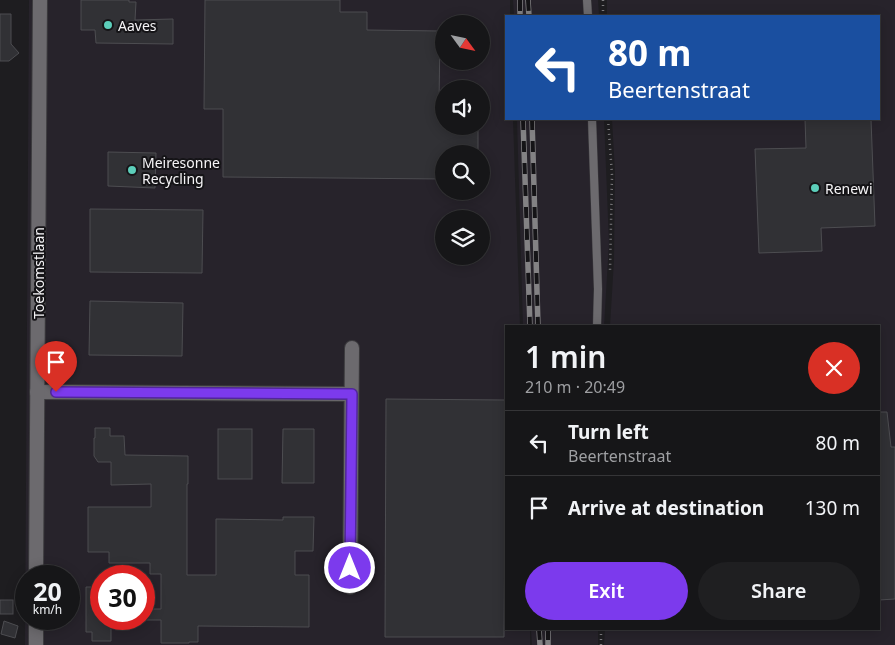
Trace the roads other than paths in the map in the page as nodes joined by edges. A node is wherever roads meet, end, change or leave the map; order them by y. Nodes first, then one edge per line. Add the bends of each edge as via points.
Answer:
1 (40, 0) edge
2 (587, 0) edge
3 (588, 15) edge
4 (592, 120) edge
5 (597, 325) edge
6 (352, 348) dead end
7 (37, 392) junction
8 (352, 394) junction
9 (36, 565) edge
10 (350, 588) dead end
11 (36, 630) edge
12 (36, 645) edge

1 - 7 street, Toekomstlaan
2 - 3 lane
4 - 5 lane
6 - 8 street
7 - 8 street
7 - 9 street, Toekomstlaan
8 - 10 street
11 - 12 street

